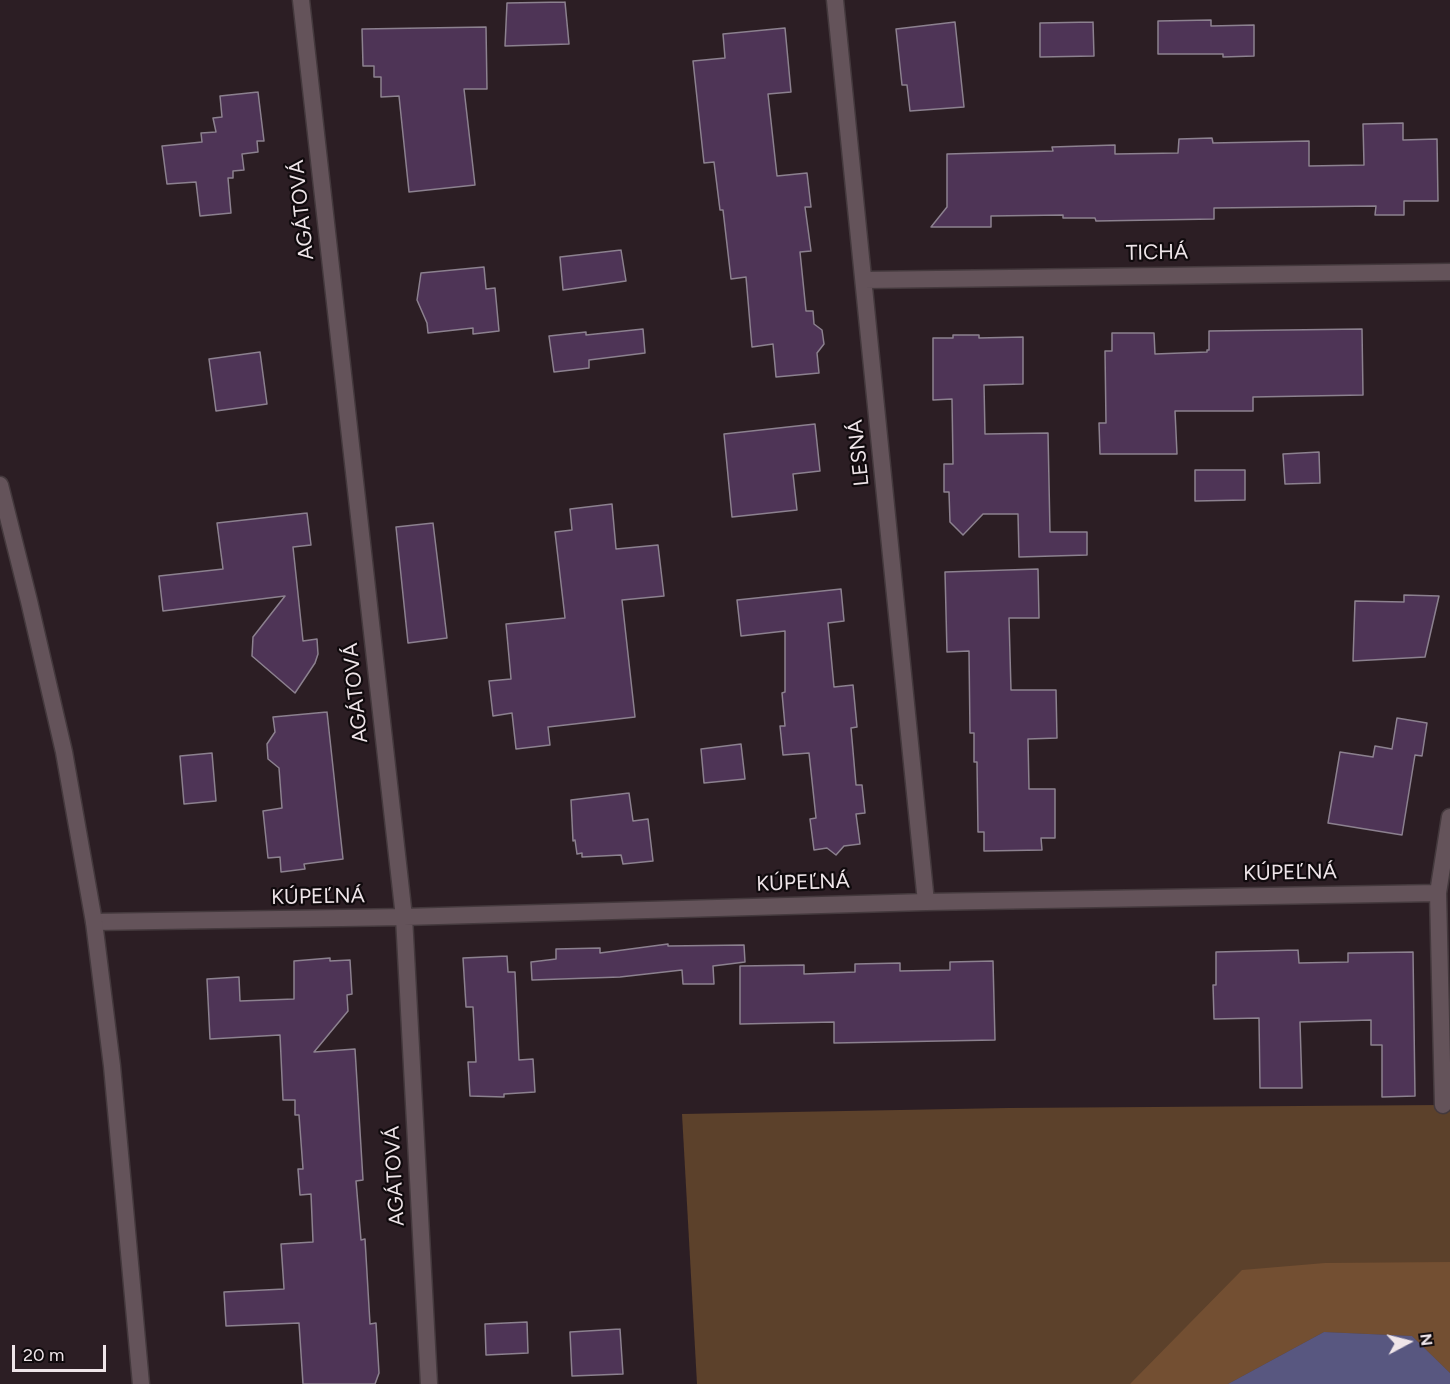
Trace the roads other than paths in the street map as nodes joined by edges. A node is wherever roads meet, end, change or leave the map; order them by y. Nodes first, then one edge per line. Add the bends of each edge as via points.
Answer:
1 (301, 0) edge
2 (835, 0) edge
3 (1450, 272) edge
4 (864, 280) junction
5 (0, 485) edge
6 (1450, 817) edge
7 (1438, 893) junction
8 (926, 902) junction
9 (404, 917) junction
10 (94, 922) junction
11 (1443, 1105) dead end
12 (141, 1384) edge
13 (429, 1384) edge

1 - 9 street, AGÁTOVÁ
2 - 4 street, LESNÁ
3 - 4 street, TICHÁ
4 - 8 street, LESNÁ
5 - 10 street via 64,752
6 - 7 street
7 - 8 street, KÚPEĽNÁ
7 - 11 street
8 - 9 street, KÚPEĽNÁ
9 - 10 street, KÚPEĽNÁ
9 - 13 street, AGÁTOVÁ
10 - 12 street via 112,1066

